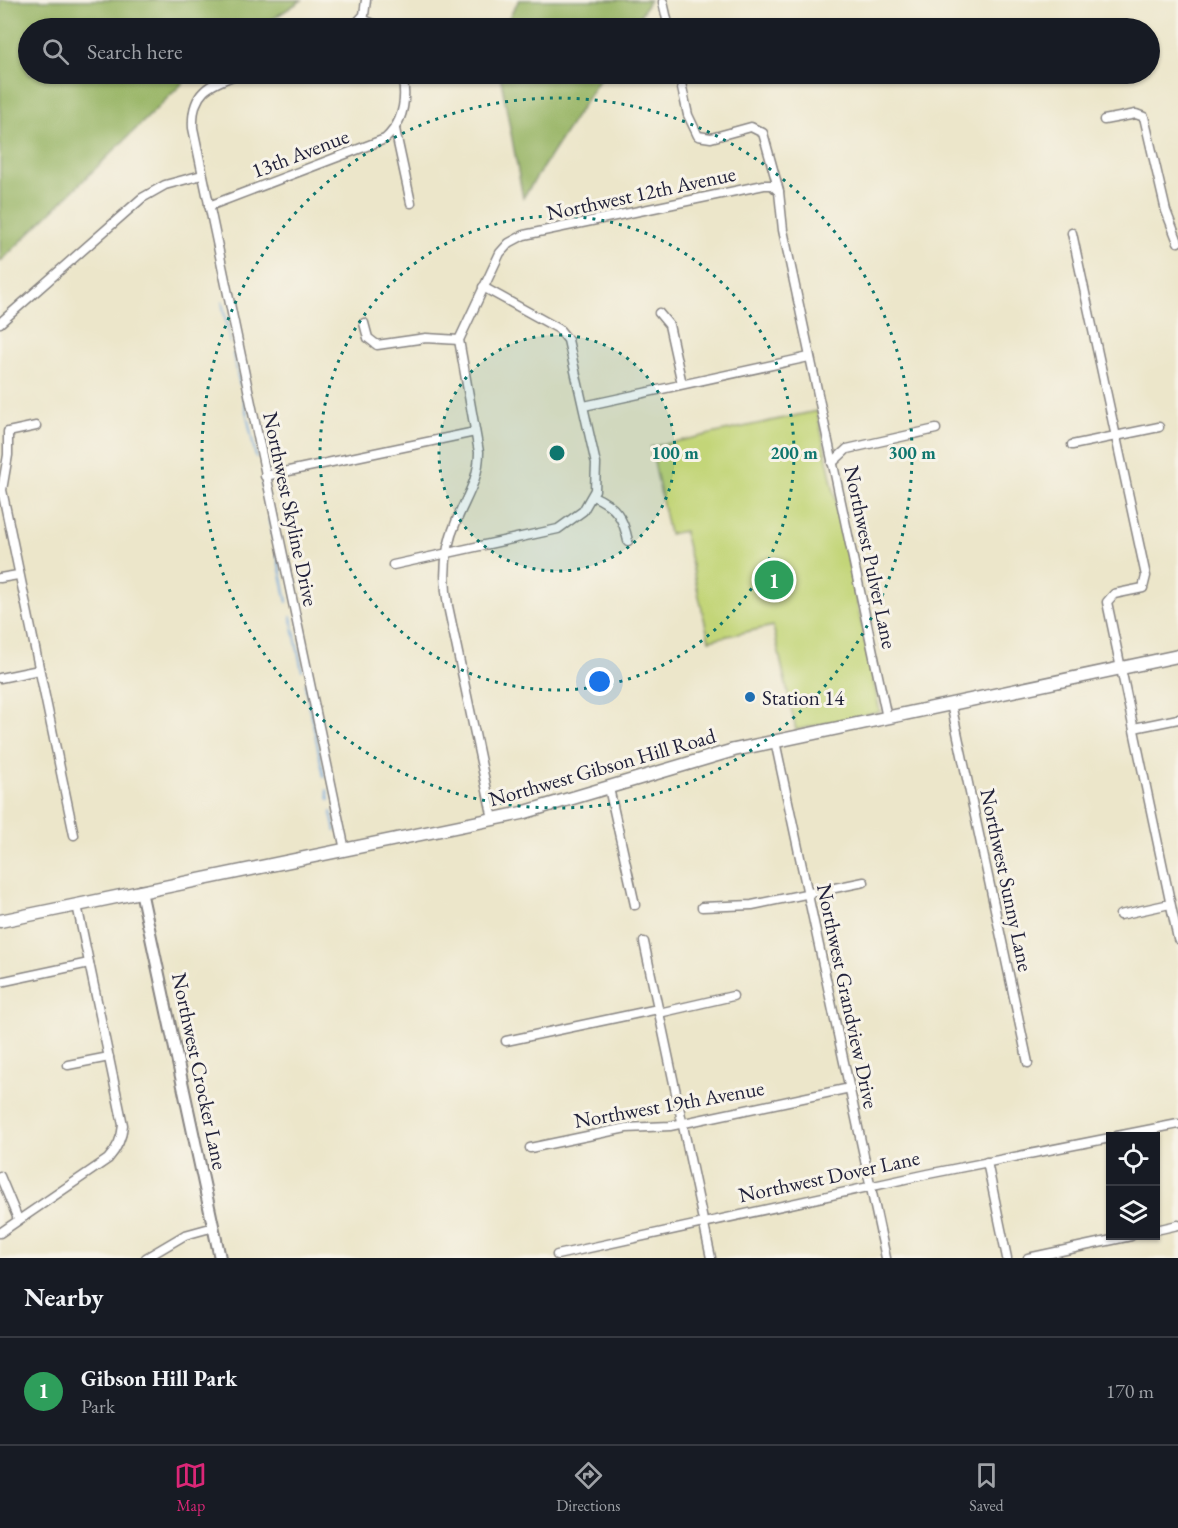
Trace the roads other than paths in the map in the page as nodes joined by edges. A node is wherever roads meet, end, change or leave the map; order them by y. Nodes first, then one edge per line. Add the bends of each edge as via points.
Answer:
1 (366, 0) edge
2 (663, 2) dead end
3 (362, 18) edge
4 (667, 18) edge
5 (216, 84) edge
6 (403, 84) edge
7 (681, 84) edge
8 (1104, 120) dead end
9 (396, 127) junction
10 (202, 175) junction
11 (779, 192) junction
12 (411, 203) dead end
13 (209, 206) junction
14 (1072, 233) dead end
15 (1178, 242) edge
16 (483, 287) junction
17 (659, 313) dead end
18 (0, 323) edge
19 (364, 323) dead end
20 (459, 340) junction
21 (809, 357) junction
22 (682, 384) junction
23 (584, 406) junction
24 (36, 426) dead end
25 (1159, 427) dead end
26 (936, 429) dead end
27 (475, 432) junction
28 (1115, 436) junction
29 (1072, 445) dead end
30 (832, 463) junction
31 (265, 476) junction
32 (1, 483) edge
33 (593, 496) junction
34 (628, 541) dead end
35 (448, 553) junction
36 (393, 566) dead end
37 (18, 575) junction
38 (0, 579) edge
39 (1178, 656) edge
40 (1121, 668) junction
41 (39, 670) junction
42 (0, 678) edge
43 (951, 704) junction
44 (887, 718) junction
45 (1178, 719) edge
46 (1134, 728) junction
47 (775, 741) junction
48 (609, 788) junction
49 (493, 819) junction
50 (74, 834) dead end
51 (345, 850) junction
52 (864, 882) dead end
53 (141, 891) junction
54 (808, 893) junction
55 (1170, 904) junction
56 (77, 905) junction
57 (635, 905) dead end
58 (702, 907) dead end
59 (1120, 915) dead end
60 (0, 921) edge
61 (1178, 939) edge
62 (644, 942) dead end
63 (89, 963) junction
64 (0, 982) edge
65 (733, 996) dead end
66 (659, 1011) junction
67 (506, 1041) dead end
68 (109, 1057) junction
69 (1028, 1063) dead end
70 (68, 1065) dead end
71 (850, 1088) junction
72 (684, 1123) junction
73 (1178, 1124) edge
74 (1141, 1132) edge
75 (1106, 1139) edge
76 (530, 1148) dead end
77 (987, 1162) junction
78 (0, 1176) edge
79 (870, 1186) junction
80 (18, 1219) junction
81 (704, 1221) junction
82 (1178, 1225) edge
83 (213, 1227) junction
84 (1160, 1229) edge
85 (0, 1233) edge
86 (1112, 1240) edge
87 (585, 1248) junction
88 (557, 1255) dead end
89 (146, 1258) edge
90 (220, 1258) edge
91 (587, 1258) edge
92 (711, 1258) edge
93 (886, 1258) edge
94 (1007, 1258) edge
95 (1028, 1258) edge

1 - 3 street
2 - 4 street
5 - 10 street, Northwest Skyline Drive via 195,102 193,128
6 - 9 street via 405,100
7 - 11 street, Northwest Pulver Lane via 688,115 698,136 711,138 751,127 763,133
8 - 15 street via 1136,114 1144,117 1166,212
9 - 12 street
9 - 13 street, 13th Avenue via 376,144
10 - 13 street, Northwest Skyline Drive
10 - 18 street via 165,185 142,198
11 - 16 street, Northwest 12th Avenue via 772,185 764,185 524,236 502,250
11 - 21 street, Northwest Pulver Lane
13 - 31 street, Northwest Skyline Drive
14 - 28 street
16 - 20 street
16 - 23 street via 563,333 571,347
17 - 22 street via 669,324
19 - 20 street via 368,338 377,345 426,338
20 - 27 street
21 - 22 street
21 - 30 street, Northwest Pulver Lane
22 - 23 street
23 - 33 street via 596,464
24 - 32 street via 8,432 8,455
25 - 28 street
26 - 30 street via 847,449
27 - 31 street
27 - 35 street via 478,476 454,525
28 - 29 street
28 - 40 street via 1146,576 1143,588 1114,594 1107,602
30 - 44 street, Northwest Pulver Lane
31 - 51 street, Northwest Skyline Drive
32 - 37 street
33 - 34 street via 618,512
33 - 35 street via 584,512 565,526
35 - 36 street
35 - 49 street via 448,606
37 - 38 street
37 - 41 street
39 - 40 main road, Northwest Gibson Hill Road
40 - 43 main road, Northwest Gibson Hill Road
40 - 46 street
41 - 42 street
41 - 50 street
43 - 44 main road, Northwest Gibson Hill Road
43 - 69 street, Northwest Sunny Lane
44 - 47 main road, Northwest Gibson Hill Road
45 - 46 street
46 - 55 street
47 - 48 main road, Northwest Gibson Hill Road
47 - 54 street, Northwest Grandview Drive
48 - 49 main road, Northwest Gibson Hill Road
48 - 57 street
49 - 51 main road, Northwest Gibson Hill Road
51 - 53 main road, Northwest Gibson Hill Road
52 - 54 street
53 - 56 main road, Northwest Gibson Hill Road
53 - 83 street, Northwest Crocker Lane
54 - 58 street via 752,905
54 - 71 street, Northwest Grandview Drive
55 - 59 street
55 - 61 street
56 - 60 main road, Northwest Gibson Hill Road
56 - 63 street
62 - 66 street
63 - 64 street
63 - 68 street
65 - 66 street
66 - 67 street
66 - 72 street
68 - 70 street
68 - 80 street via 123,1125 117,1147 103,1162
71 - 72 street, Northwest 19th Avenue
71 - 79 street, Northwest Grandview Drive
72 - 76 street, Northwest 19th Avenue via 626,1128
72 - 81 street
73 - 74 street
75 - 77 street, Northwest Dover Lane
77 - 79 street, Northwest Dover Lane
77 - 94 street
78 - 80 street
79 - 81 street, Northwest Dover Lane
79 - 93 street, Northwest Grandview Drive
80 - 85 street
81 - 87 street, Northwest Dover Lane
81 - 92 street
82 - 84 street
83 - 89 street via 185,1235
83 - 90 street, Northwest Crocker Lane
86 - 95 street
87 - 88 street, Northwest Dover Lane
87 - 91 street

